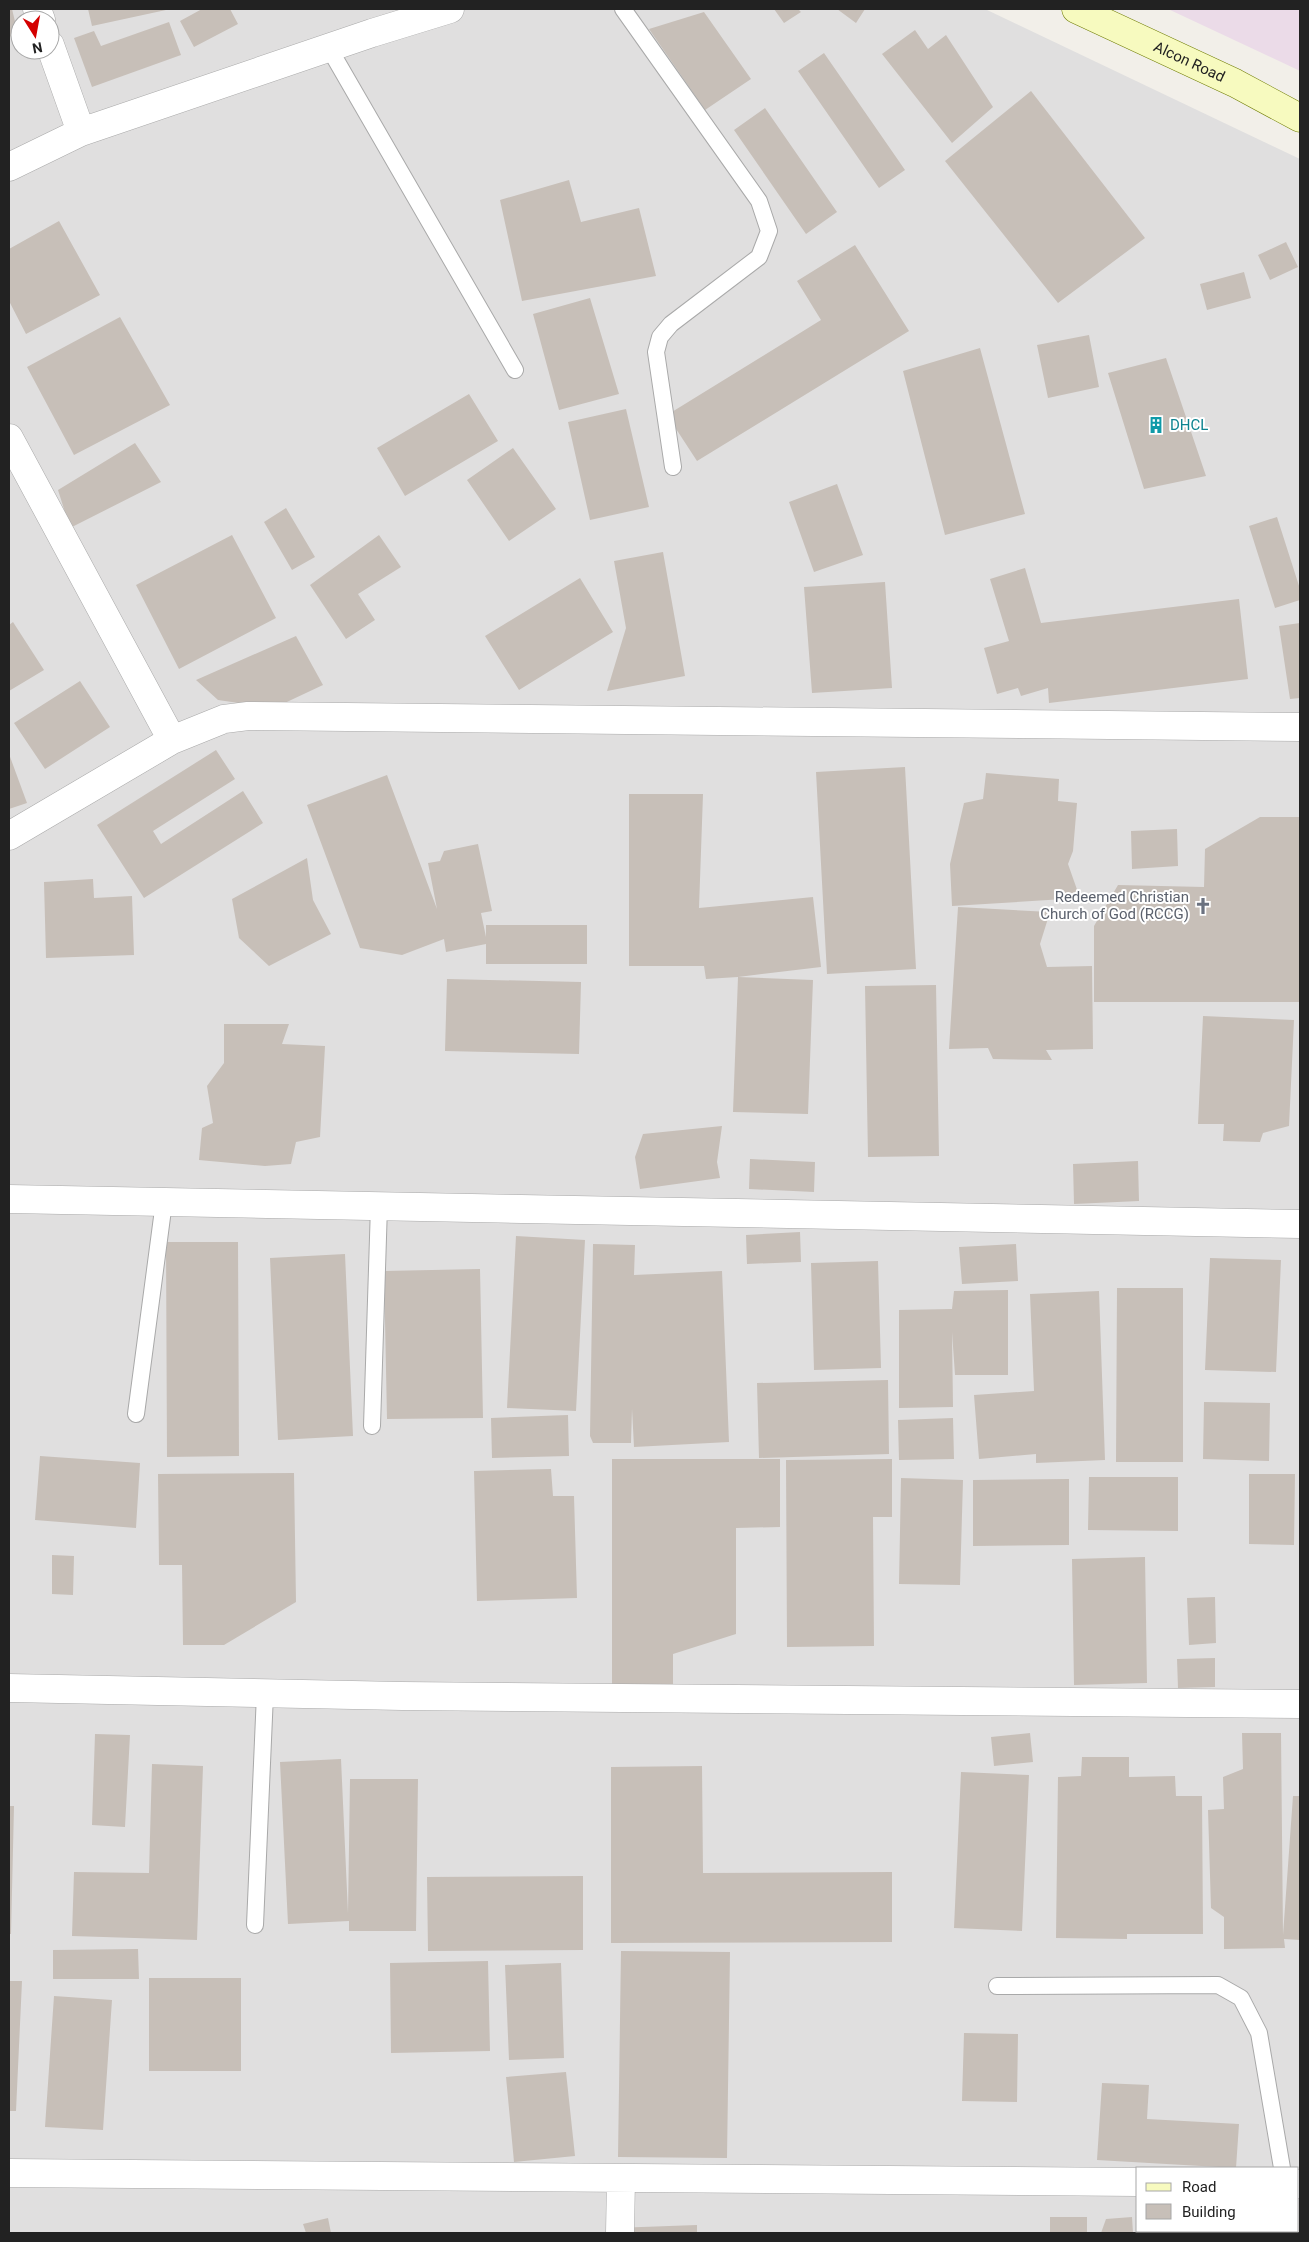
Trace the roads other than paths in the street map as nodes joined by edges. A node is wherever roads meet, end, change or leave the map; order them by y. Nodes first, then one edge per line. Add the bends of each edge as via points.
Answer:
1 (450, 9) edge
2 (623, 9) edge
3 (1076, 9) edge
4 (329, 48) junction
5 (55, 60) edge
6 (1300, 118) edge
7 (80, 132) junction
8 (9, 167) edge
9 (514, 370) dead end
10 (9, 438) edge
11 (673, 467) dead end
12 (1300, 727) edge
13 (172, 740) junction
14 (9, 836) edge
15 (9, 1199) edge
16 (164, 1202) junction
17 (379, 1206) junction
18 (1300, 1224) edge
19 (136, 1414) dead end
20 (372, 1426) dead end
21 (9, 1688) edge
22 (265, 1694) junction
23 (1300, 1704) edge
24 (255, 1924) dead end
25 (997, 1986) dead end
26 (1282, 2167) edge
27 (9, 2173) edge
28 (621, 2178) junction
29 (1136, 2182) edge
30 (620, 2233) edge

1 - 4 street
2 - 11 lane via 759,201 769,232 759,257 671,324 660,337 656,352
3 - 6 main road, Alcon Road via 1234,83
4 - 7 street
4 - 9 lane
5 - 7 street
7 - 8 street
10 - 13 street
12 - 13 street via 298,715 224,719
13 - 14 street
15 - 16 street
16 - 17 street
16 - 19 lane
17 - 18 street
17 - 20 lane
21 - 22 street
22 - 23 street
22 - 24 lane
25 - 26 lane via 1218,1985 1242,1998 1259,2033
27 - 28 street
28 - 29 street
28 - 30 street

